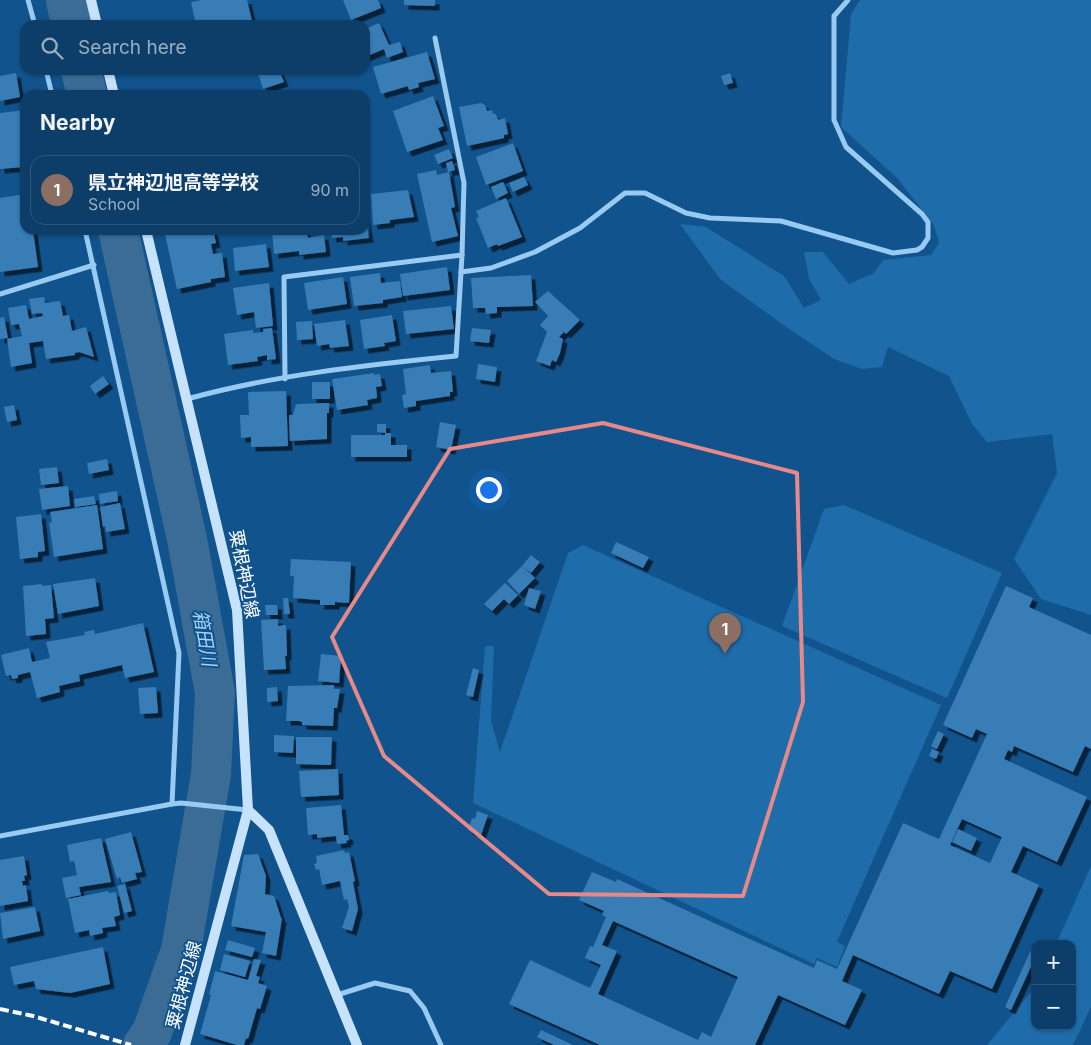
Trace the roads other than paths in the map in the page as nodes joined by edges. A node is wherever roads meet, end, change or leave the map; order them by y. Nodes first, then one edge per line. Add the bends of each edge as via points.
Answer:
1 (28, 0) edge
2 (91, 0) edge
3 (848, 0) edge
4 (33, 20) edge
5 (96, 20) edge
6 (435, 38) dead end
7 (47, 75) edge
8 (109, 75) edge
9 (51, 90) edge
10 (113, 90) edge
11 (86, 235) edge
12 (147, 235) edge
13 (462, 255) junction
14 (94, 265) junction
15 (461, 272) junction
16 (0, 294) edge
17 (285, 379) junction
18 (187, 399) junction
19 (172, 804) junction
20 (244, 809) junction
21 (0, 836) edge
22 (336, 995) junction
23 (185, 1045) edge
24 (357, 1045) edge
25 (441, 1045) edge

1 - 4 street
2 - 5 main road
3 - 15 street via 834,16 834,120 846,147 928,222 928,238 922,247 893,253 781,221 710,218 686,213 645,193 625,193 580,228 535,252 491,268
6 - 13 street via 464,183
7 - 9 street
8 - 10 main road
11 - 14 street
12 - 18 main road, 粟根神辺線
13 - 15 street
13 - 17 street via 284,277
14 - 16 street
14 - 19 street via 179,653
15 - 17 street via 456,356
17 - 18 street via 234,386
18 - 20 main road, 粟根神辺線 via 238,610
19 - 20 street
19 - 21 street
20 - 22 main road via 269,830
20 - 23 main road, 粟根神辺線
22 - 24 main road
22 - 25 street via 375,982 410,992 424,1008

